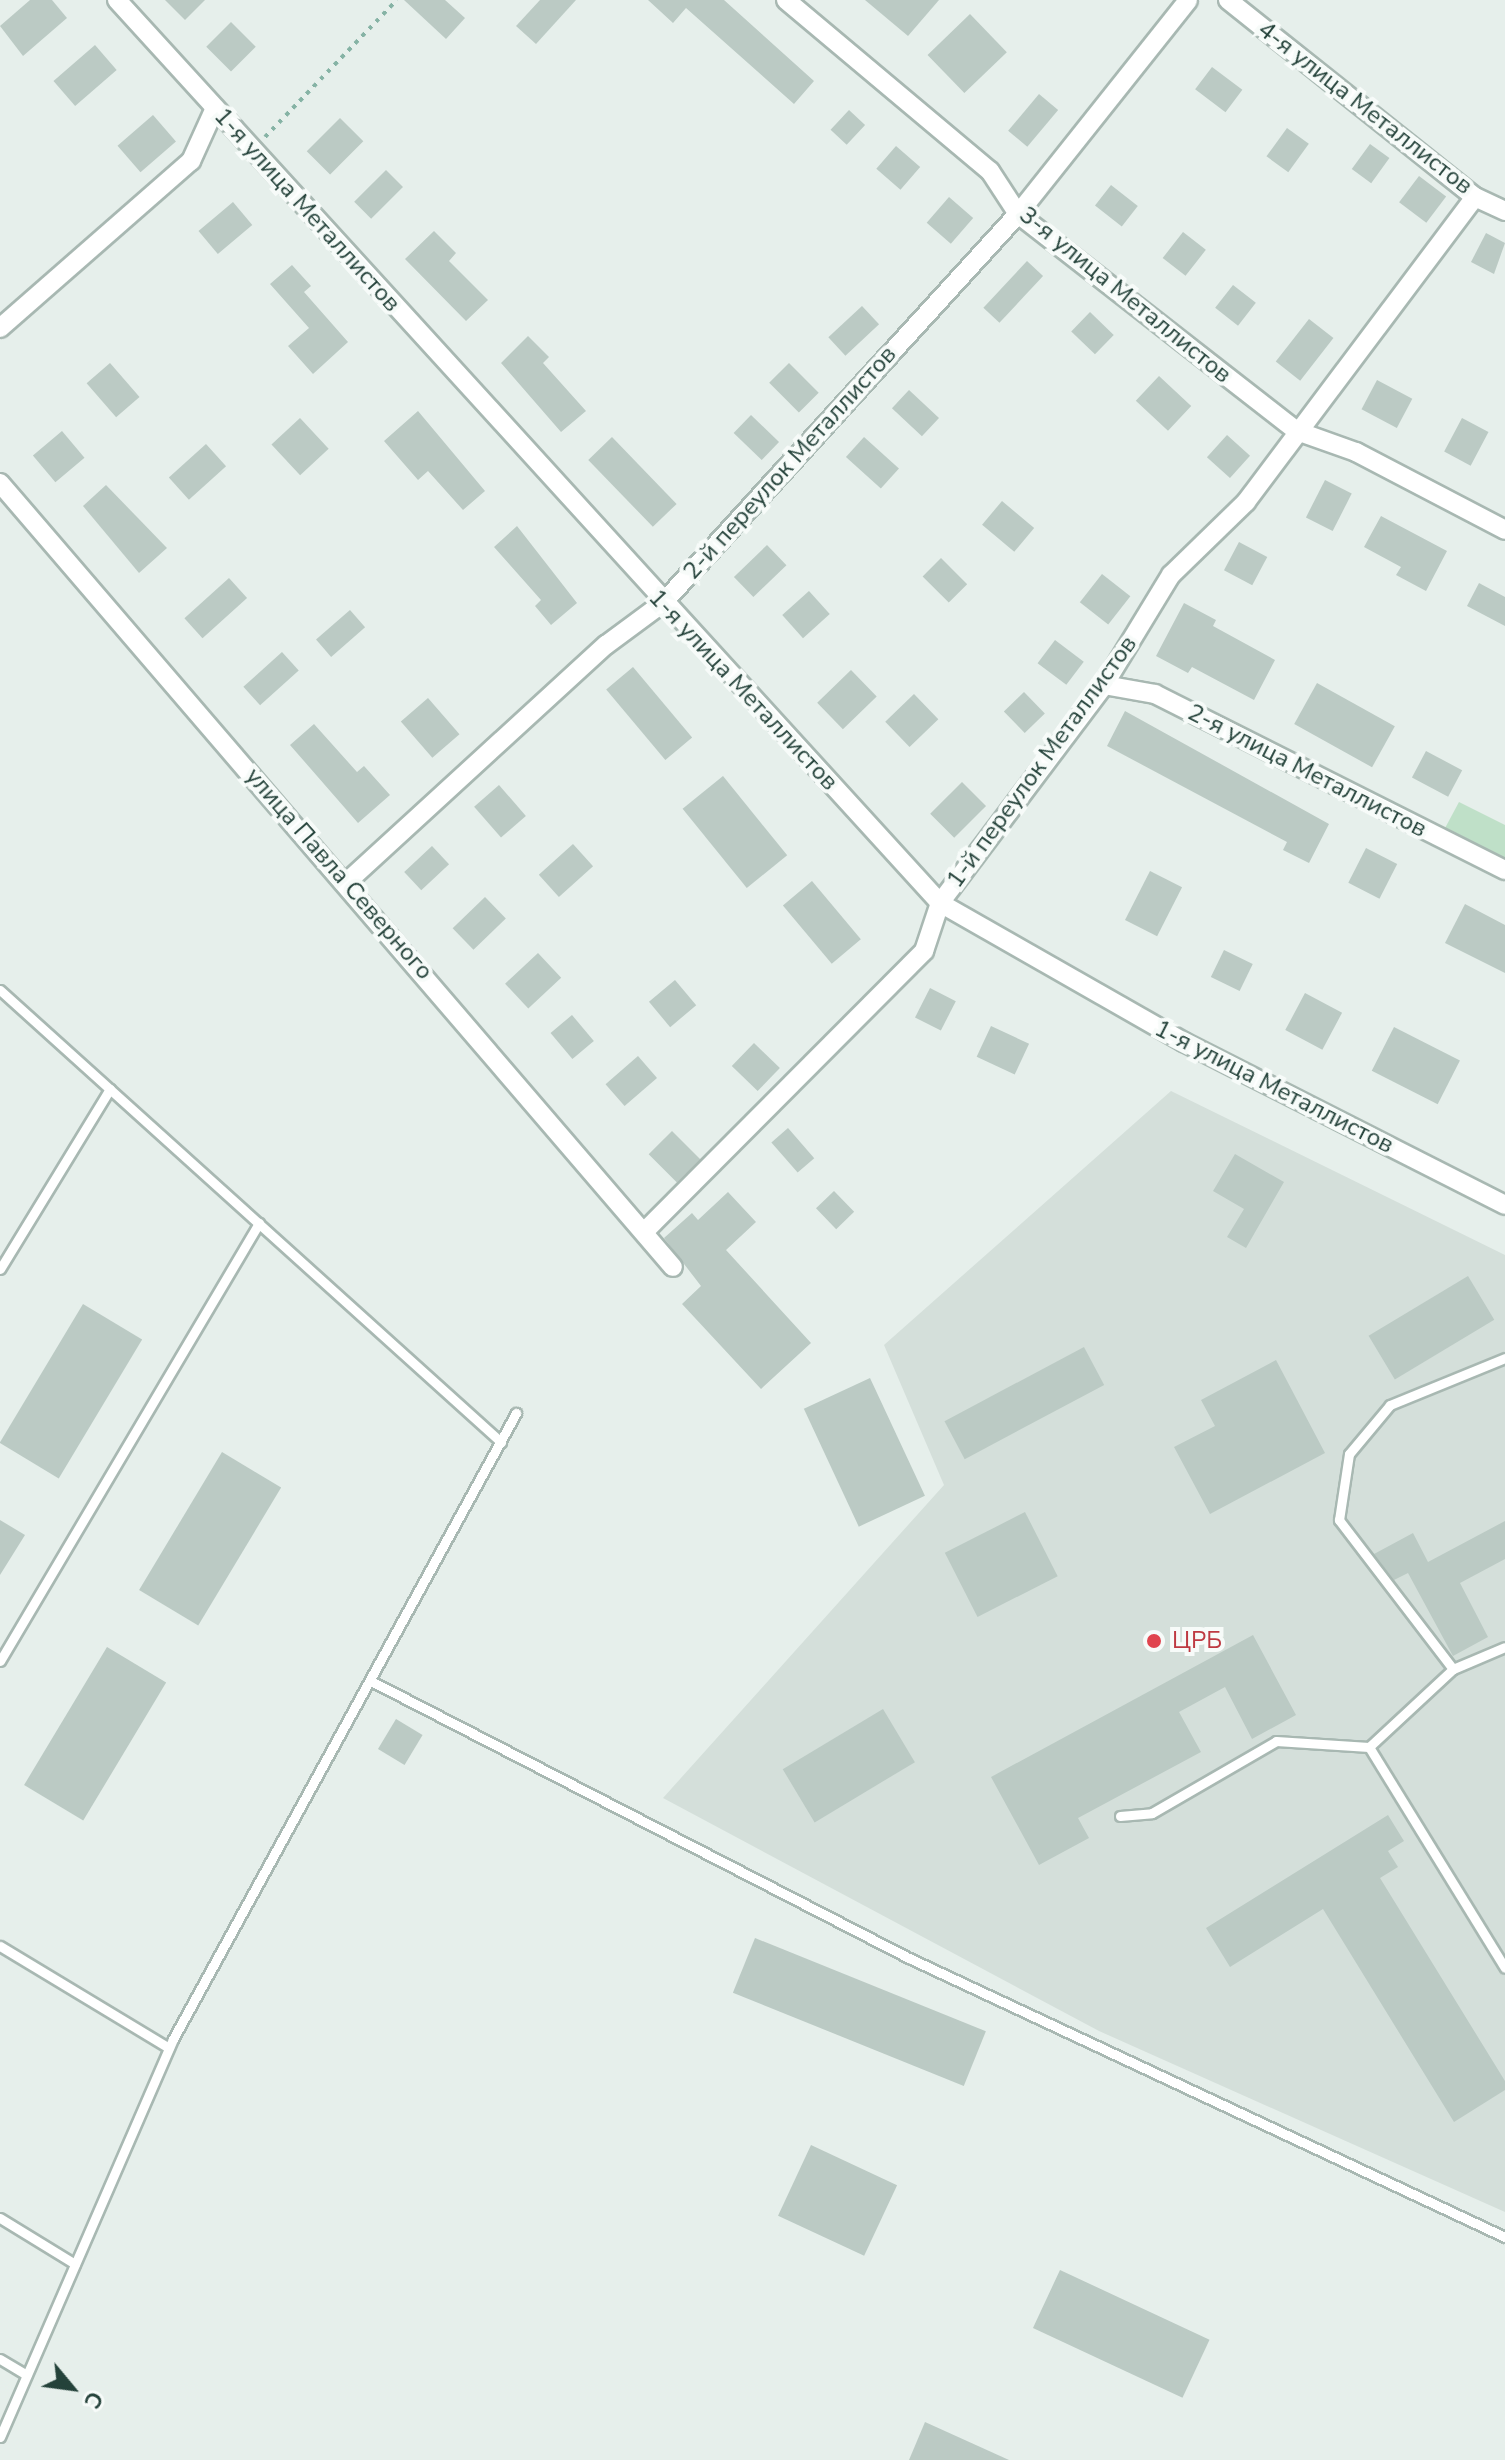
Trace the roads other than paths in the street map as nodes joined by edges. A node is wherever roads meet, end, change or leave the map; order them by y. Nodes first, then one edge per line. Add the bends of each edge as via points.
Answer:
1 (117, 0) edge
2 (786, 0) edge
3 (1188, 0) edge
4 (1228, 0) edge
5 (215, 108) junction
6 (1475, 197) junction
7 (1505, 211) edge
8 (1018, 214) junction
9 (0, 328) edge
10 (1297, 431) junction
11 (0, 483) edge
12 (1505, 530) edge
13 (663, 603) junction
14 (1104, 685) junction
15 (1505, 870) edge
16 (347, 882) junction
17 (940, 903) junction
18 (0, 990) edge
19 (110, 1089) junction
20 (1505, 1205) edge
21 (259, 1223) junction
22 (646, 1230) junction
23 (673, 1267) dead end
24 (0, 1269) edge
25 (1505, 1358) edge
26 (516, 1413) dead end
27 (501, 1442) junction
28 (1505, 1647) edge
29 (0, 1661) edge
30 (1453, 1669) junction
31 (373, 1682) junction
32 (1369, 1747) junction
33 (1120, 1816) dead end
34 (0, 1946) edge
35 (1505, 1968) edge
36 (169, 2048) junction
37 (0, 2218) edge
38 (1505, 2237) edge
39 (75, 2264) junction
40 (0, 2359) edge
41 (27, 2375) junction
42 (0, 2437) edge

1 - 5 street, 1-я улица Металлистов
2 - 8 street, 3-я улица Металлистов via 990,171
3 - 8 street, 2-й переулок Металлистов
4 - 6 street, 4-я улица Металлистов
5 - 9 street via 191,161
5 - 13 street, 1-я улица Металлистов
6 - 7 street, 4-я улица Металлистов
6 - 10 street, 1-й переулок Металлистов
8 - 10 street, 3-я улица Металлистов
8 - 13 street, 2-й переулок Металлистов
10 - 12 street, 3-я улица Металлистов via 1356,452
10 - 14 street, 1-й переулок Металлистов via 1246,502 1171,575
11 - 16 street, улица Павла Северного
13 - 16 street, 2-й переулок Металлистов via 606,645
13 - 17 street, 1-я улица Металлистов
14 - 15 street, 2-я улица Металлистов via 1155,694
14 - 17 street, 1-й переулок Металлистов
16 - 22 street, улица Павла Северного
17 - 20 street, 1-я улица Металлистов via 1184,1042
17 - 22 street, 1-й переулок Металлистов via 924,951
18 - 19 lane
19 - 21 lane
19 - 24 lane
21 - 27 lane
21 - 29 lane
22 - 23 street, улица Павла Северного
25 - 30 lane via 1390,1405 1349,1454 1339,1520
26 - 27 lane
27 - 31 lane
28 - 30 lane
30 - 32 lane
31 - 36 lane
31 - 38 lane via 909,1958
32 - 33 lane via 1276,1741 1152,1813
32 - 35 lane
34 - 36 lane
36 - 39 lane
37 - 39 lane
39 - 41 lane
40 - 41 lane
41 - 42 lane

